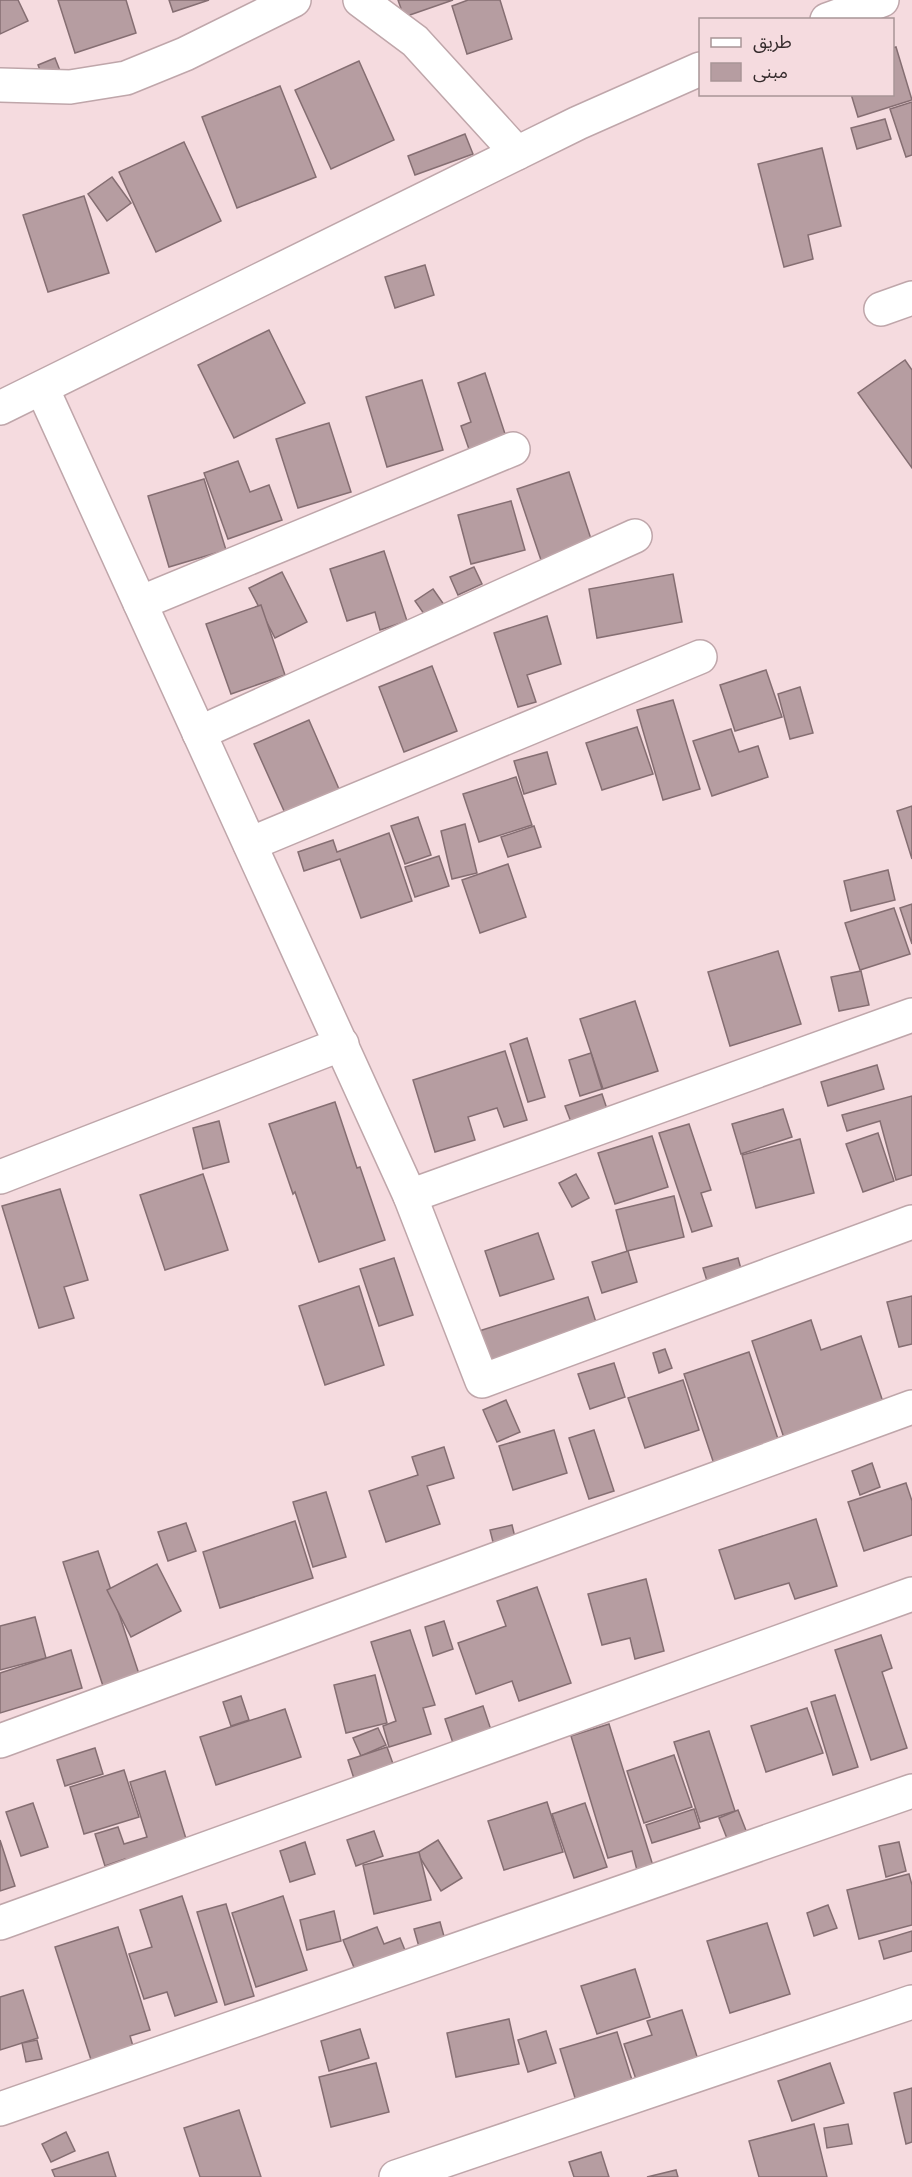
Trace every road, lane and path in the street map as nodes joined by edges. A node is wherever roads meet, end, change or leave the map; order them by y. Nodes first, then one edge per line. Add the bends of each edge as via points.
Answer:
1 (294, 0) edge
2 (360, 0) edge
3 (882, 0) edge
4 (832, 18) edge
5 (699, 69) edge
6 (0, 85) edge
7 (517, 153) junction
8 (912, 298) edge
9 (881, 309) dead end
10 (42, 388) junction
11 (0, 408) edge
12 (513, 449) dead end
13 (635, 536) dead end
14 (140, 603) junction
15 (700, 657) dead end
16 (199, 733) junction
17 (250, 844) junction
18 (912, 1015) edge
19 (342, 1044) junction
20 (0, 1178) edge
21 (410, 1196) junction
22 (912, 1222) edge
23 (912, 1407) edge
24 (912, 1594) edge
25 (0, 1741) edge
26 (912, 1791) edge
27 (0, 1923) edge
28 (912, 2002) edge
29 (0, 2109) edge
30 (396, 2177) edge

1 - 6 street via 185,54 126,78 70,87
2 - 7 street via 415,41
3 - 4 street
5 - 7 street
7 - 10 street
8 - 9 street
10 - 11 street
10 - 14 street
12 - 14 street
13 - 16 street
14 - 16 street
15 - 17 street
16 - 17 street
17 - 19 street
18 - 21 street
19 - 20 street
19 - 21 street
21 - 22 street via 482,1381
23 - 25 street
24 - 27 street
26 - 29 street
28 - 30 street

